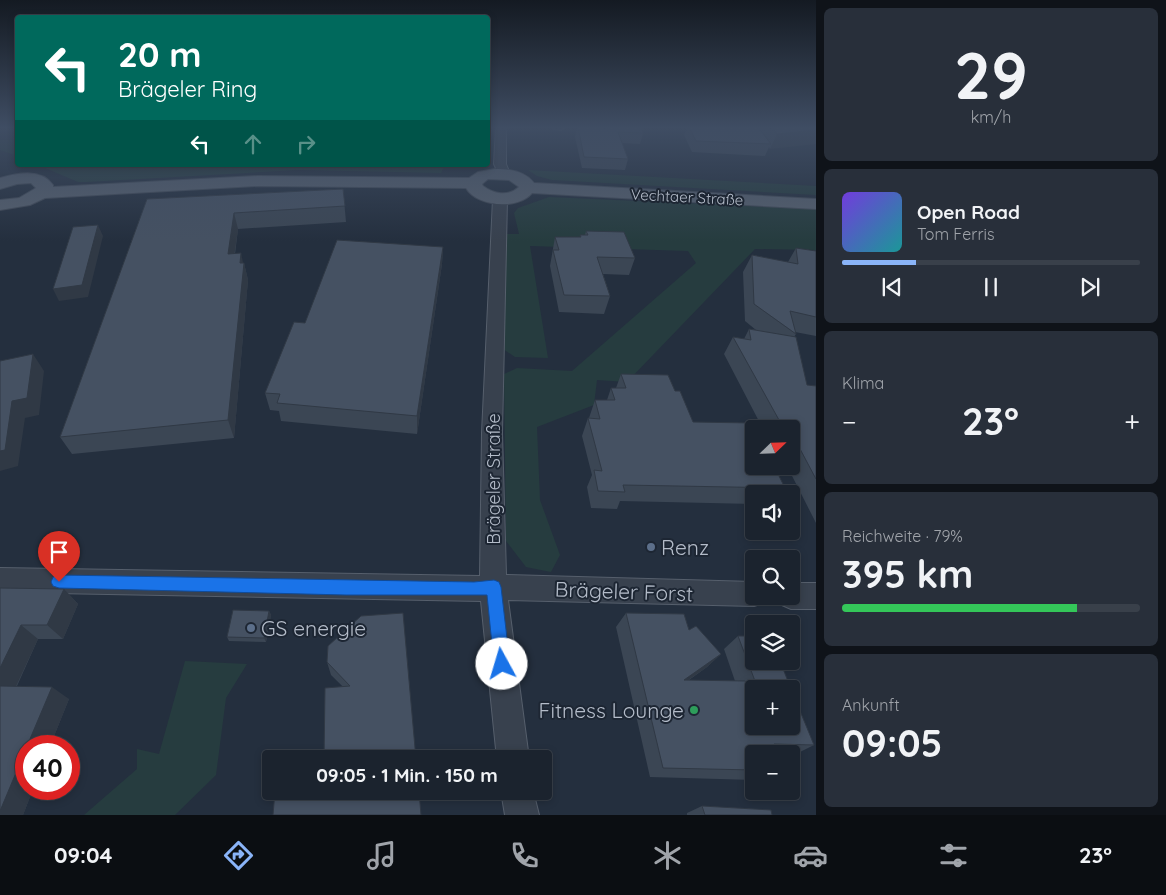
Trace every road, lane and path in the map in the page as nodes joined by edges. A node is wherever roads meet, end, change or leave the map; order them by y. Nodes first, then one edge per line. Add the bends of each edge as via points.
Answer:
1 (500, 165) edge
2 (0, 166) edge
3 (504, 174) junction
4 (7, 182) edge
5 (473, 183) junction
6 (528, 188) junction
7 (41, 193) junction
8 (500, 199) junction
9 (816, 204) edge
10 (0, 205) edge
11 (0, 580) edge
12 (494, 587) junction
13 (745, 594) edge
14 (800, 596) edge
15 (816, 596) edge
16 (512, 750) edge
17 (519, 800) edge
18 (522, 815) edge

1 - 3 street
2 - 4 main road
3 - 5 main road via 484,175
3 - 6 main road via 522,179
4 - 7 main road via 38,180 45,185
5 - 7 main road via 258,181
5 - 8 main road via 480,193
6 - 8 main road via 520,196
6 - 9 main road, Vechtaer Straße
7 - 10 main road via 18,203
8 - 12 street, Brägeler Straße via 492,433
11 - 12 street, Brägeler Forst via 328,588
12 - 13 street, Brägeler Forst
12 - 16 street, Brägeler Straße
14 - 15 street
17 - 18 street

